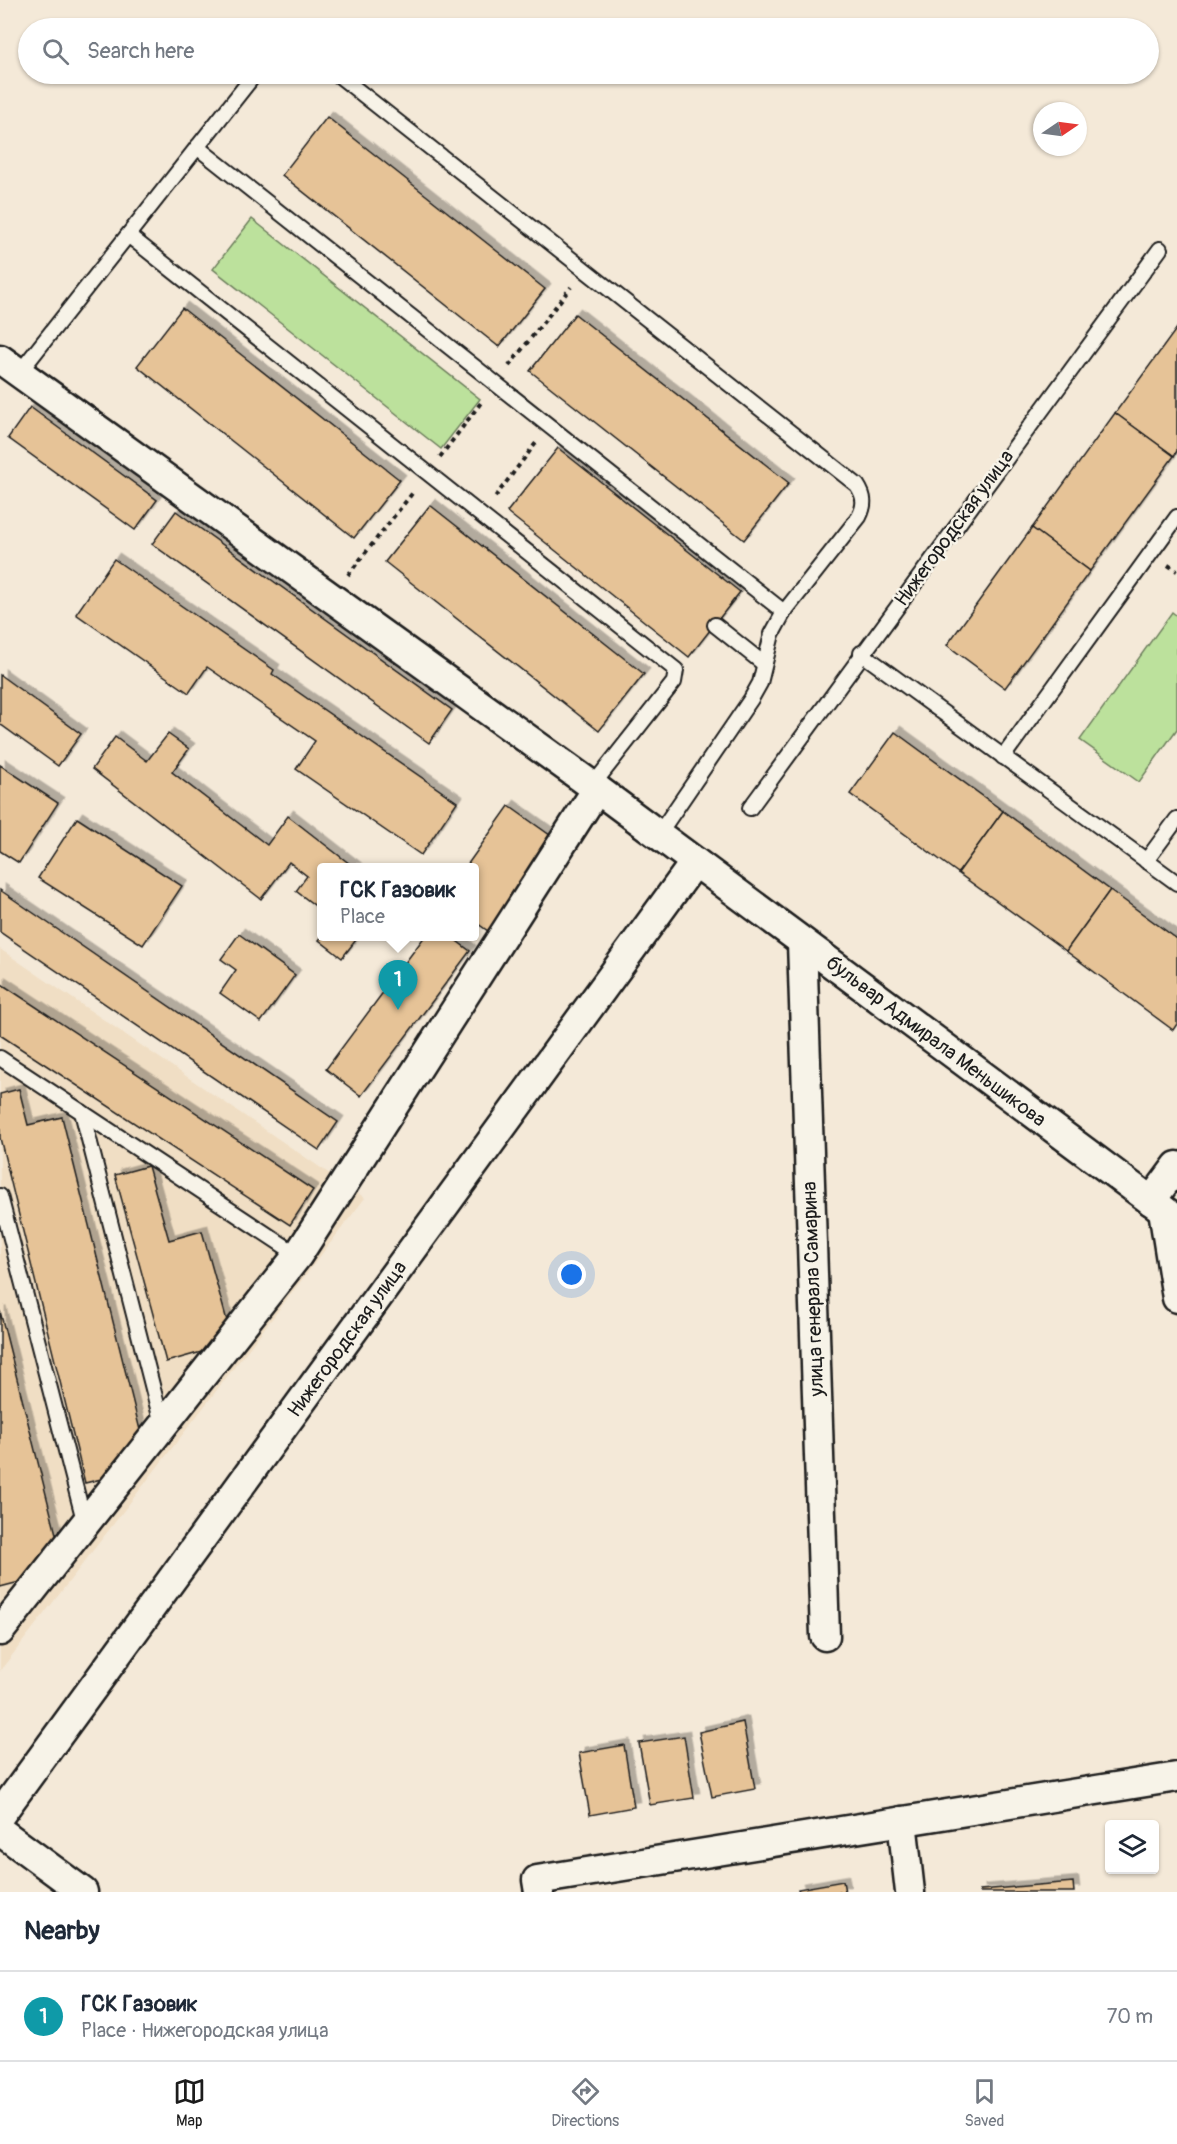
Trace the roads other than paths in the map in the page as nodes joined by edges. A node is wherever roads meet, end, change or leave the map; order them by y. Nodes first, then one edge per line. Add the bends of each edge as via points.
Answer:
1 (247, 84) edge
2 (349, 84) edge
3 (197, 147) junction
4 (128, 235) junction
5 (1160, 249) dead end
6 (10, 366) edge
7 (1177, 517) edge
8 (784, 612) junction
9 (715, 625) dead end
10 (861, 653) junction
11 (764, 664) junction
12 (1003, 756) junction
13 (595, 788) junction
14 (750, 808) dead end
15 (1177, 819) edge
16 (658, 835) junction
17 (1146, 861) junction
18 (695, 862) junction
19 (1177, 884) edge
20 (802, 942) junction
21 (0, 1058) edge
22 (82, 1112) junction
23 (1177, 1166) edge
24 (0, 1196) edge
25 (1164, 1210) edge
26 (298, 1255) junction
27 (1177, 1298) edge
28 (163, 1425) junction
29 (85, 1524) junction
30 (0, 1631) edge
31 (825, 1636) dead end
32 (1177, 1777) edge
33 (0, 1815) edge
34 (902, 1821) junction
35 (0, 1831) edge
36 (83, 1892) edge
37 (539, 1892) edge
38 (910, 1892) edge

1 - 3 lane
2 - 8 lane via 856,485 863,494 864,507 859,517
3 - 4 lane
3 - 8 lane
4 - 6 lane
4 - 13 lane via 676,670 674,682
5 - 10 lane, Нижегородская улица
6 - 13 street, бульвар Адмирала Меньшикова
7 - 12 lane
8 - 11 lane via 772,634
9 - 11 lane
10 - 12 lane
10 - 14 lane, Нижегородская улица
11 - 16 lane via 752,699
12 - 17 lane
13 - 16 street, бульвар Адмирала Меньшикова
13 - 26 street
15 - 17 lane
16 - 18 street, бульвар Адмирала Меньшикова
17 - 19 lane
18 - 20 street, бульвар Адмирала Меньшикова
18 - 33 street, Нижегородская улица
20 - 25 street, бульвар Адмирала Меньшикова
20 - 31 street, улица генерала Самарина
21 - 22 lane
22 - 26 lane
22 - 28 lane
23 - 25 street
24 - 29 lane
25 - 27 street
26 - 28 street
28 - 29 street
29 - 30 street
32 - 34 street
34 - 37 street via 537,1880
34 - 38 street
35 - 36 street

